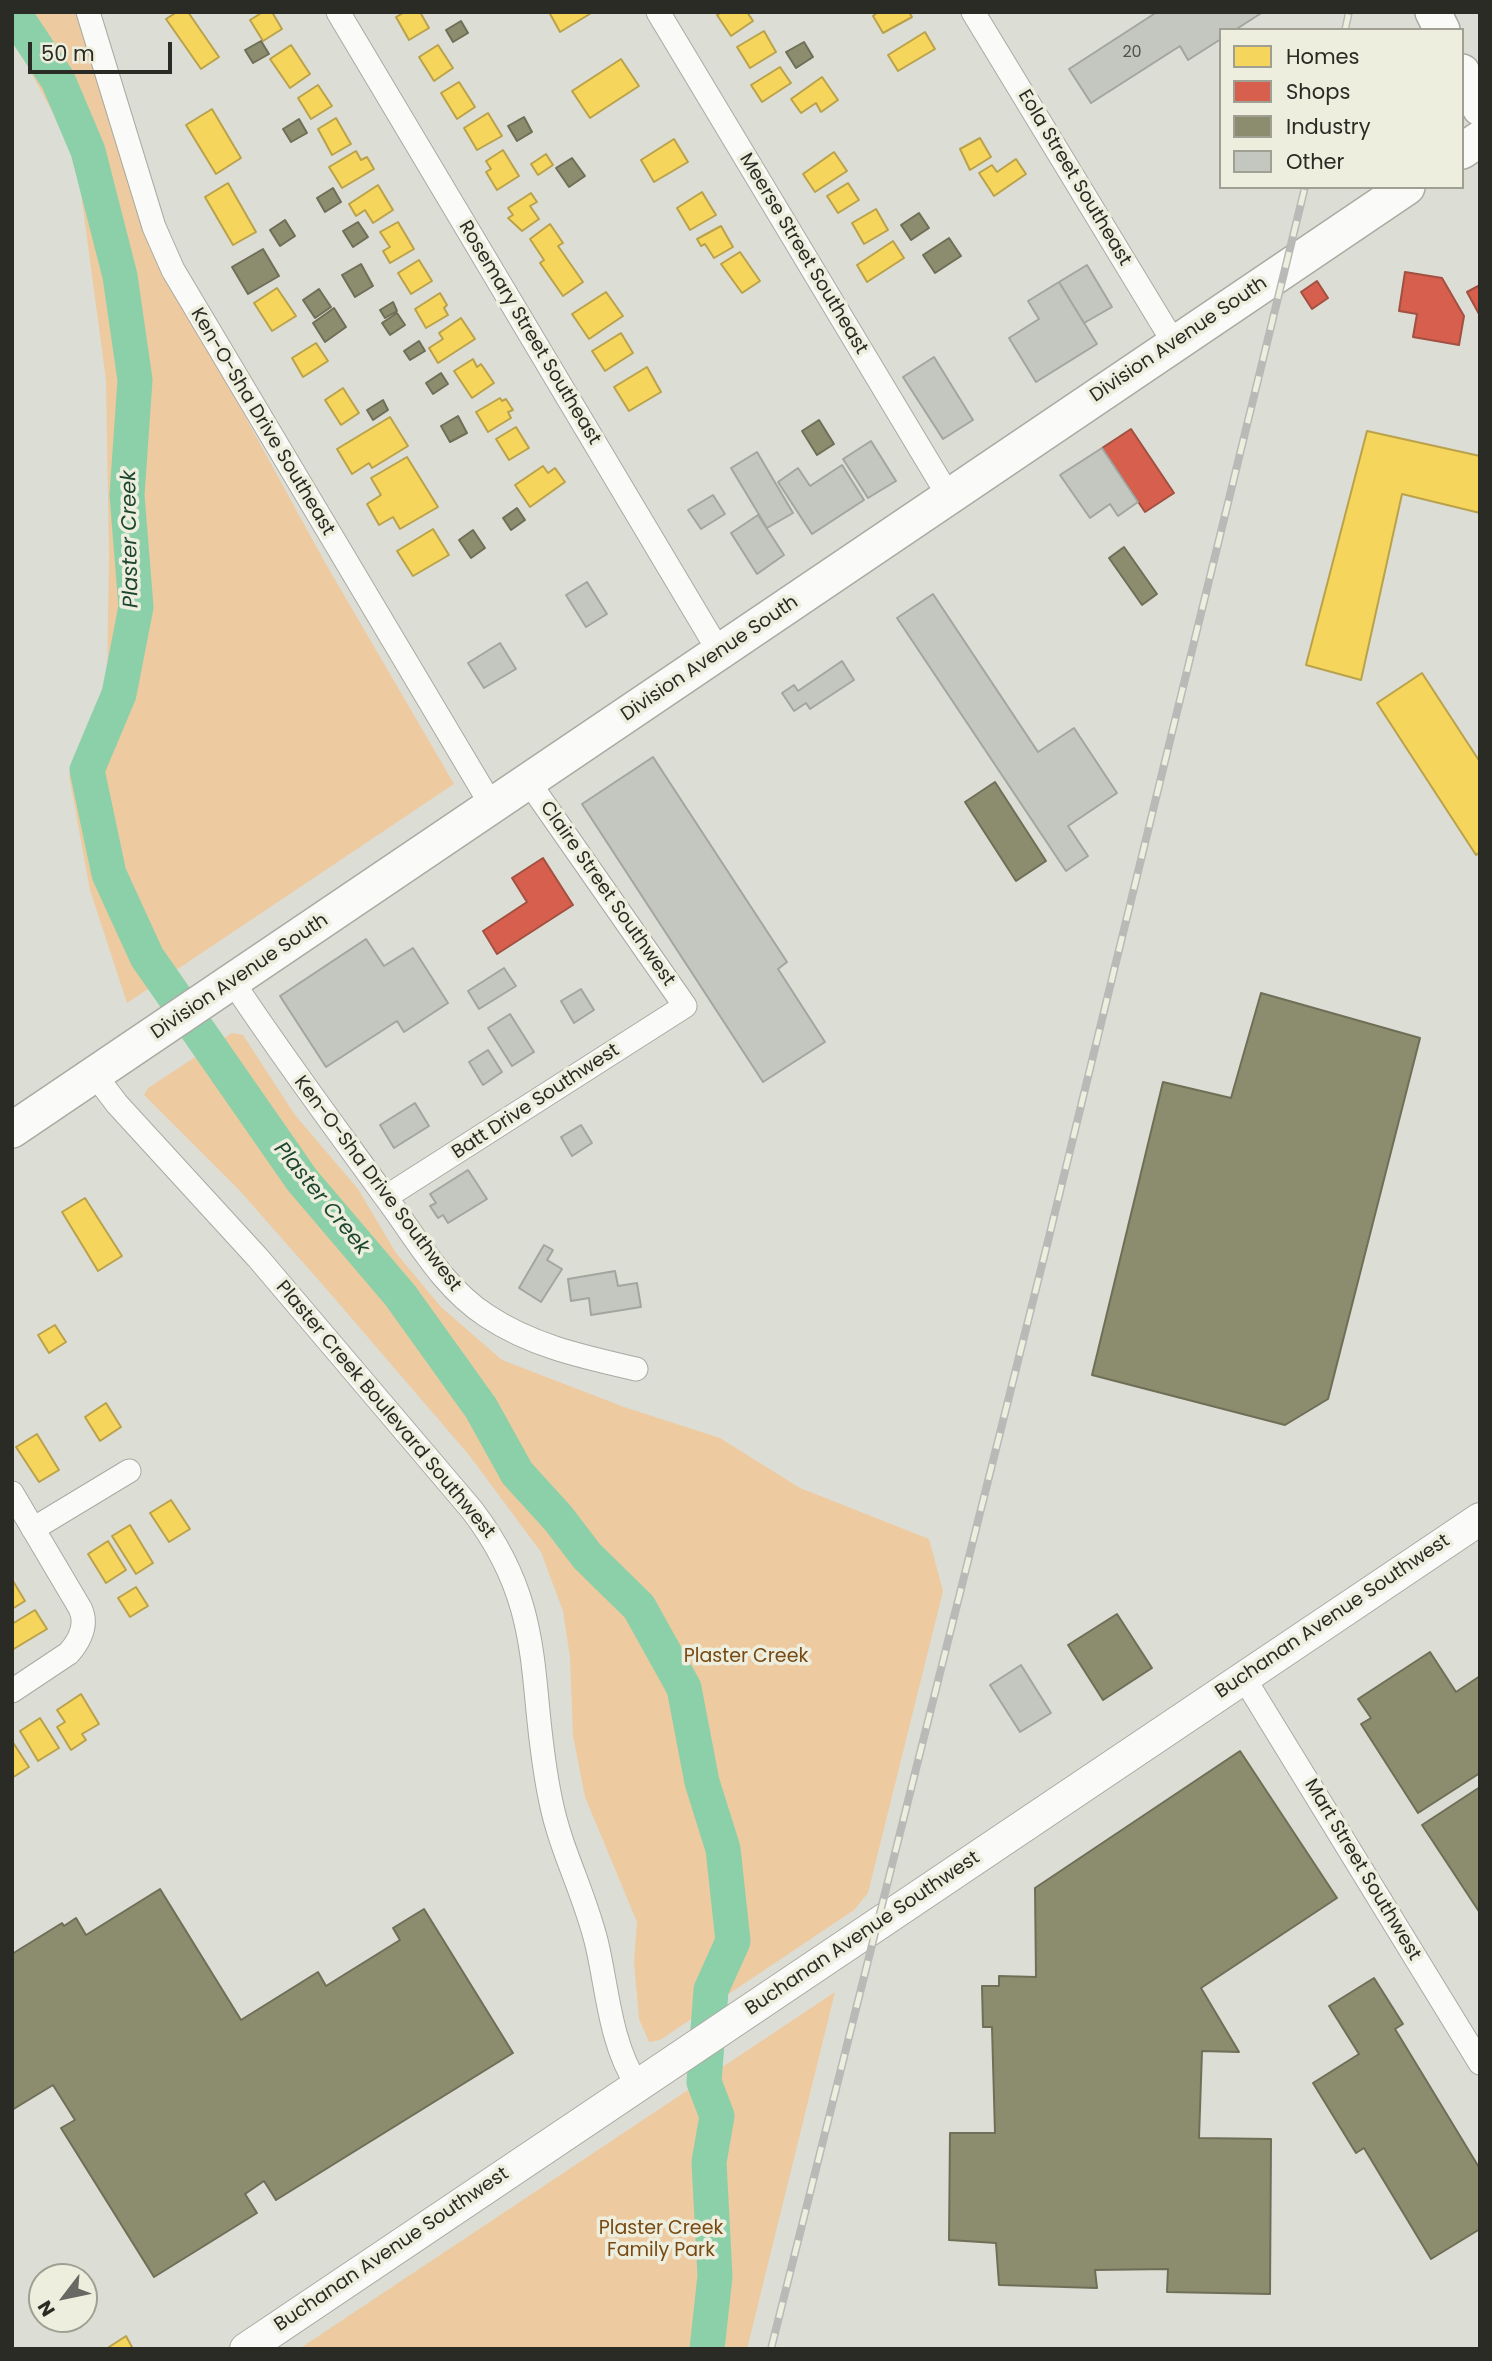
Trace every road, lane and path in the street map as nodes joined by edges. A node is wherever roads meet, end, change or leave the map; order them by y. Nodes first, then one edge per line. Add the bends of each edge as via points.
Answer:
1 (88, 12) edge
2 (338, 12) edge
3 (658, 12) edge
4 (973, 12) edge
5 (1433, 12) edge
6 (1441, 28) edge
7 (1464, 76) edge
8 (1480, 108) edge
9 (1480, 139) edge
10 (1464, 150) edge
11 (1404, 189) edge
12 (1174, 343) junction
13 (948, 495) junction
14 (720, 653) junction
15 (528, 781) junction
16 (492, 806) junction
17 (221, 990) junction
18 (685, 1006) joint
19 (108, 1066) junction
20 (12, 1130) edge
21 (386, 1197) junction
22 (636, 1369) dead end
23 (129, 1471) dead end
24 (12, 1493) edge
25 (1480, 1519) edge
26 (33, 1530) junction
27 (1244, 1678) junction
28 (12, 1691) edge
29 (1480, 2063) edge
30 (637, 2085) junction
31 (246, 2349) edge

1 - 16 street, Ken-O-Sha Drive Southeast via 154,227 173,270
2 - 14 street, Rosemary Street Southeast
3 - 13 street, Meerse Street Southeast
4 - 12 street, Eola Street Southeast
5 - 6 main road
7 - 8 main road
9 - 10 main road
11 - 12 main road, Division Avenue South
12 - 13 main road, Division Avenue South
13 - 14 main road, Division Avenue South
14 - 15 main road, Division Avenue South
15 - 16 main road, Division Avenue South
15 - 18 street, Claire Street Southwest
16 - 17 main road, Division Avenue South
17 - 19 main road, Division Avenue South
17 - 21 street, Ken-O-Sha Drive Southwest via 297,1078
18 - 21 street, Batt Drive Southwest
19 - 20 main road, Division Avenue South
19 - 30 street, Plaster Creek Boulevard Southwest via 117,1104 258,1258 472,1510 501,1551 523,1601 533,1643 542,1755 556,1825 595,1936 621,2057
21 - 22 street, Ken-O-Sha Drive Southwest via 431,1262 486,1316 542,1344
23 - 26 street
24 - 26 street
25 - 27 street, Buchanan Avenue Southwest
26 - 28 street via 83,1614 81,1634 69,1653
27 - 29 street, Mart Street Southwest
27 - 30 street, Buchanan Avenue Southwest
30 - 31 street, Buchanan Avenue Southwest

